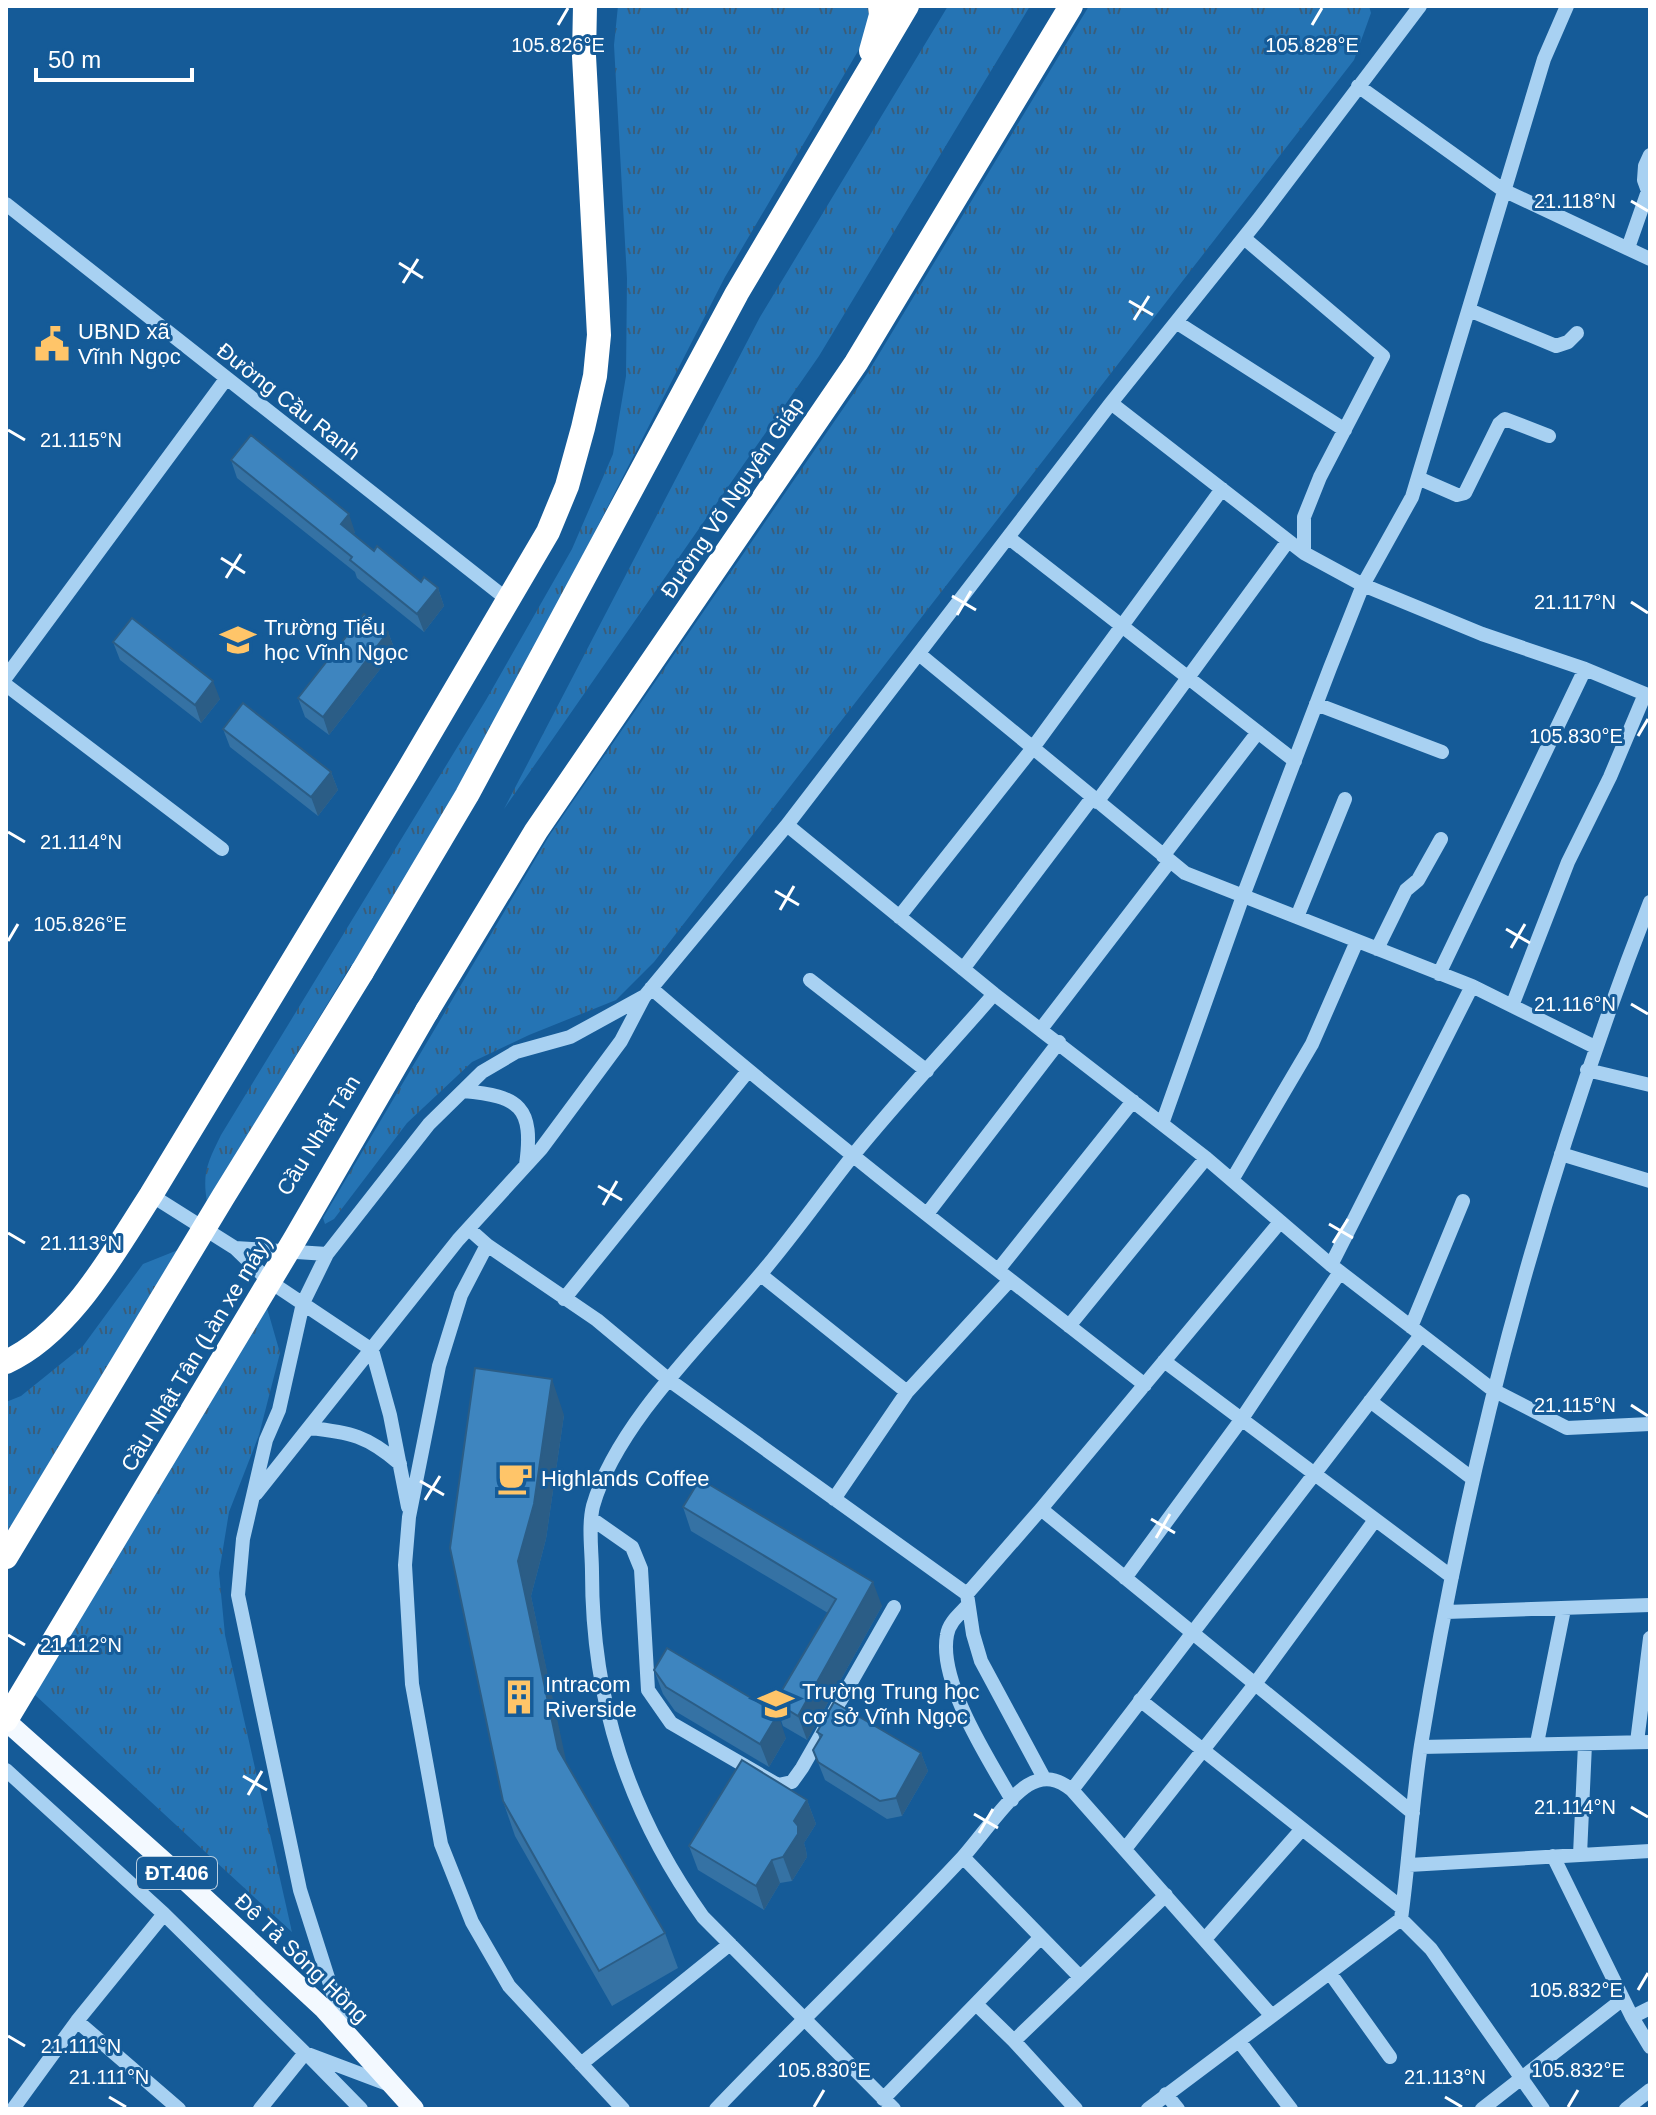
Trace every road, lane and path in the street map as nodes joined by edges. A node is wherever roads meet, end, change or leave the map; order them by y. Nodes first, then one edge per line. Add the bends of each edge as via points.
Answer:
1 (585, 6) edge
2 (880, 6) edge
3 (907, 6) edge
4 (1071, 6) edge
5 (1420, 6) edge
6 (1567, 6) edge
7 (1358, 86) junction
8 (1650, 155) edge
9 (803, 180) junction
10 (1503, 190) junction
11 (6, 204) edge
12 (1244, 238) junction
13 (1628, 248) junction
14 (1650, 259) edge
15 (1469, 310) junction
16 (1176, 322) junction
17 (1577, 333) dead end
18 (226, 379) junction
19 (1111, 403) junction
20 (1345, 430) junction
21 (1549, 436) dead end
22 (1418, 478) junction
23 (1222, 489) junction
24 (1009, 538) junction
25 (1288, 541) junction
26 (1304, 553) junction
27 (1363, 585) junction
28 (508, 600) junction
29 (1122, 626) junction
30 (919, 654) junction
31 (1585, 669) junction
32 (6, 677) edge
33 (1187, 677) junction
34 (6, 685) edge
35 (1648, 695) edge
36 (1316, 704) junction
37 (1258, 732) junction
38 (1032, 749) junction
39 (1442, 752) dead end
40 (1295, 761) junction
41 (1345, 799) dead end
42 (1095, 800) junction
43 (787, 825) junction
44 (1441, 839) dead end
45 (222, 849) dead end
46 (1166, 859) junction
47 (1243, 896) junction
48 (1650, 902) edge
49 (899, 917) junction
50 (1297, 917) junction
51 (1357, 941) junction
52 (1377, 949) junction
53 (963, 969) junction
54 (362, 972) junction
55 (1439, 974) junction
56 (810, 980) dead end
57 (1472, 986) junction
58 (648, 992) junction
59 (994, 994) junction
60 (1512, 1006) junction
61 (427, 1011) junction
62 (1041, 1029) junction
63 (1059, 1042) junction
64 (1595, 1047) junction
65 (1587, 1070) junction
66 (748, 1071) junction
67 (927, 1071) junction
68 (1650, 1085) edge
69 (463, 1091) junction
70 (1133, 1101) junction
71 (1162, 1124) junction
72 (1561, 1154) junction
73 (853, 1156) junction
74 (1206, 1158) junction
75 (526, 1166) junction
76 (1232, 1180) junction
77 (1650, 1181) edge
78 (151, 1195) junction
79 (1463, 1201) dead end
80 (927, 1214) junction
81 (1280, 1222) junction
82 (469, 1229) junction
83 (487, 1245) junction
84 (235, 1248) junction
85 (327, 1254) junction
86 (1336, 1269) junction
87 (998, 1270) junction
88 (761, 1275) junction
89 (1010, 1280) junction
90 (564, 1299) junction
91 (303, 1303) junction
92 (1069, 1326) junction
93 (1416, 1331) junction
94 (372, 1350) junction
95 (1164, 1361) junction
96 (6, 1362) edge
97 (669, 1380) junction
98 (1145, 1385) junction
99 (1493, 1390) junction
100 (907, 1392) junction
101 (1370, 1401) junction
102 (1241, 1420) junction
103 (1650, 1424) edge
104 (309, 1428) junction
105 (400, 1464) junction
106 (1313, 1475) junction
107 (1473, 1479) junction
108 (256, 1494) junction
109 (834, 1499) junction
110 (1041, 1509) junction
111 (409, 1517) junction
112 (592, 1519) junction
113 (1375, 1520) junction
114 (6, 1536) edge
115 (6, 1557) edge
116 (1452, 1577) junction
117 (1125, 1578) junction
118 (968, 1600) junction
119 (1650, 1605) edge
120 (894, 1607) dead end
121 (1564, 1609) junction
122 (1446, 1612) junction
123 (1192, 1633) junction
124 (1650, 1638) edge
125 (1255, 1684) junction
126 (6, 1699) edge
127 (1140, 1700) junction
128 (6, 1721) edge
129 (1644, 1742) edge
130 (1537, 1743) junction
131 (1585, 1744) junction
132 (1421, 1747) junction
133 (1203, 1750) junction
134 (6, 1770) edge
135 (1044, 1778) junction
136 (1072, 1790) junction
137 (1012, 1800) junction
138 (1413, 1813) junction
139 (1302, 1829) junction
140 (1125, 1849) junction
141 (1650, 1851) edge
142 (1580, 1855) junction
143 (1553, 1856) junction
144 (963, 1857) junction
145 (1409, 1865) junction
146 (1166, 1895) junction
147 (164, 1914) junction
148 (1402, 1914) junction
149 (1041, 1937) junction
150 (1205, 1939) junction
151 (730, 1944) junction
152 (1330, 1973) junction
153 (1080, 1977) junction
154 (1623, 1999) junction
155 (976, 2004) junction
156 (1650, 2008) edge
157 (1272, 2016) junction
158 (1632, 2017) junction
159 (802, 2019) junction
160 (77, 2021) junction
161 (344, 2030) junction
162 (1014, 2041) junction
163 (1239, 2041) junction
164 (1650, 2047) edge
165 (305, 2053) junction
166 (1390, 2057) dead end
167 (581, 2064) junction
168 (1522, 2078) junction
169 (390, 2085) junction
170 (1650, 2090) edge
171 (1166, 2094) junction
172 (888, 2104) edge
173 (412, 2108) edge
174 (13, 2109) edge
175 (179, 2109) edge
176 (260, 2109) edge
177 (361, 2109) edge
178 (623, 2109) edge
179 (716, 2109) edge
180 (1076, 2109) edge
181 (1148, 2109) edge
182 (1178, 2109) edge
183 (1291, 2109) edge
184 (1482, 2109) edge
185 (1543, 2109) edge
186 (1626, 2109) edge

1 - 28 highway via 599,335 595,376 567,486 548,532
2 - 9 highway via 870,54
3 - 9 highway
4 - 61 highway, Đường Võ Nguyên Giáp via 856,363 536,831
5 - 7 street
6 - 10 street via 1544,59
7 - 10 street
7 - 12 street
8 - 13 street via 1644,180 1648,191
9 - 54 highway via 467,795
10 - 13 street
10 - 15 street
11 - 18 street, Đường Cầu Ranh
12 - 16 street
12 - 20 street via 1383,356
13 - 14 street
15 - 17 street via 1556,346
15 - 22 street
16 - 19 street
16 - 20 street
18 - 28 street, Đường Cầu Ranh
18 - 32 street
19 - 23 street
19 - 24 street
20 - 26 street via 1304,517
21 - 22 street via 1505,419 1465,493 1457,495
22 - 27 street
23 - 25 street
23 - 29 street
24 - 29 street
24 - 30 street
25 - 26 street
25 - 33 street
26 - 27 street
27 - 31 street
27 - 36 street
28 - 78 highway
29 - 33 street
29 - 38 street
30 - 38 street
30 - 43 street
31 - 35 street
31 - 55 street
33 - 37 street
33 - 42 street
34 - 45 street
35 - 60 street via 1568,862
36 - 39 street
36 - 40 street
37 - 40 street
37 - 46 street
38 - 42 street
38 - 49 street
40 - 47 street
41 - 50 street
42 - 46 street
42 - 53 street
43 - 49 street
43 - 58 street
44 - 52 street via 1418,880 1406,890
46 - 47 street via 1185,873
46 - 62 street
47 - 50 street
47 - 71 street
48 - 64 street
49 - 53 street
50 - 51 street
51 - 52 street
51 - 76 street via 1312,1044
52 - 55 street
53 - 59 street
54 - 114 highway, bridge via 214,1191
54 - 115 highway, bridge
55 - 57 street
56 - 67 street
57 - 60 street
57 - 86 street
58 - 66 street
58 - 69 street via 570,1037 516,1052 482,1072
58 - 75 street via 621,1041
59 - 62 street
59 - 67 street
60 - 64 street
61 - 126 highway, Cầu Nhật Tân, bridge
61 - 128 highway, Cầu Nhật Tân (Làn xe máy), bridge
62 - 63 street
63 - 70 street
63 - 80 street
64 - 65 street
65 - 68 street
65 - 72 street
66 - 73 street
66 - 90 street
67 - 73 street
69 - 75 street via 496,1094 515,1105 528,1121
69 - 85 street via 429,1124
70 - 71 street
70 - 87 street
71 - 74 street
72 - 77 street
72 - 99 street
73 - 80 street
73 - 88 street
74 - 76 street
74 - 92 street
75 - 82 street
76 - 81 street
78 - 84 street
78 - 96 highway via 56,1326
79 - 93 street
80 - 87 street
81 - 86 street
81 - 95 street
82 - 83 street
82 - 94 street
83 - 90 street
83 - 111 street via 461,1295 439,1366
84 - 85 street
84 - 91 street via 269,1281
85 - 91 street
86 - 93 street
86 - 102 street
87 - 89 street
88 - 97 street
88 - 100 street
89 - 92 street
89 - 100 street
90 - 97 street
91 - 94 street
91 - 108 street
92 - 98 street
93 - 99 street
93 - 101 street
94 - 104 street
94 - 105 street
95 - 98 street
95 - 102 street
97 - 109 street
97 - 112 street via 616,1452
98 - 110 street
99 - 103 street via 1567,1428
99 - 107 street
100 - 109 street
101 - 106 street
101 - 107 street
102 - 106 street
102 - 117 street
104 - 105 street via 347,1431 377,1444
104 - 108 street
105 - 111 street
106 - 113 street
106 - 123 street
107 - 116 street
108 - 161 street via 243,1539 238,1595 300,1890
109 - 118 street
110 - 117 street
110 - 118 street
111 - 167 street via 405,1565 412,1684 441,1844 472,1922 509,1986
112 - 120 street via 632,1547 641,1569 648,1690 671,1723 778,1785 792,1782 802,1768
112 - 151 street via 592,1615 601,1691 630,1786 678,1882
113 - 116 street
113 - 125 street
116 - 122 street
117 - 123 street
118 - 135 street via 981,1661
118 - 137 street via 947,1633 947,1655 956,1694
119 - 121 street
121 - 122 street
121 - 130 street
122 - 132 street
123 - 125 street
123 - 127 street
124 - 129 street
125 - 133 street
125 - 138 street
127 - 133 street
127 - 136 street
128 - 161 main road, Đê Tả Sông Hồng / ĐT.406
129 - 131 street
130 - 131 street
130 - 132 street
131 - 142 street
132 - 138 street
133 - 139 street
133 - 140 street
134 - 147 street
135 - 136 street
135 - 137 street
136 - 140 street
137 - 144 street
138 - 145 street
139 - 148 street
139 - 150 street
140 - 146 street
141 - 142 street
142 - 143 street
143 - 145 street
143 - 154 street
144 - 149 street
144 - 159 street
145 - 148 street
146 - 150 street
146 - 153 street
147 - 160 street
147 - 165 street
148 - 152 street
148 - 168 street
149 - 153 street
149 - 155 street
150 - 157 street
151 - 159 street
151 - 167 street
152 - 157 street
152 - 166 street
153 - 162 street
154 - 158 street
154 - 168 street
155 - 162 street
155 - 172 street
156 - 158 street
157 - 163 street
158 - 164 street
159 - 172 street
159 - 179 street
160 - 174 street
160 - 175 street
161 - 169 main road, Đê Tả Sông Hồng / ĐT.406
162 - 180 street
163 - 171 street
163 - 183 street
165 - 169 street
165 - 176 street
165 - 177 street
167 - 178 street
168 - 184 street
168 - 185 street
169 - 173 main road, Đê Tả Sông Hồng / ĐT.406
170 - 186 street
171 - 181 street
171 - 182 street

